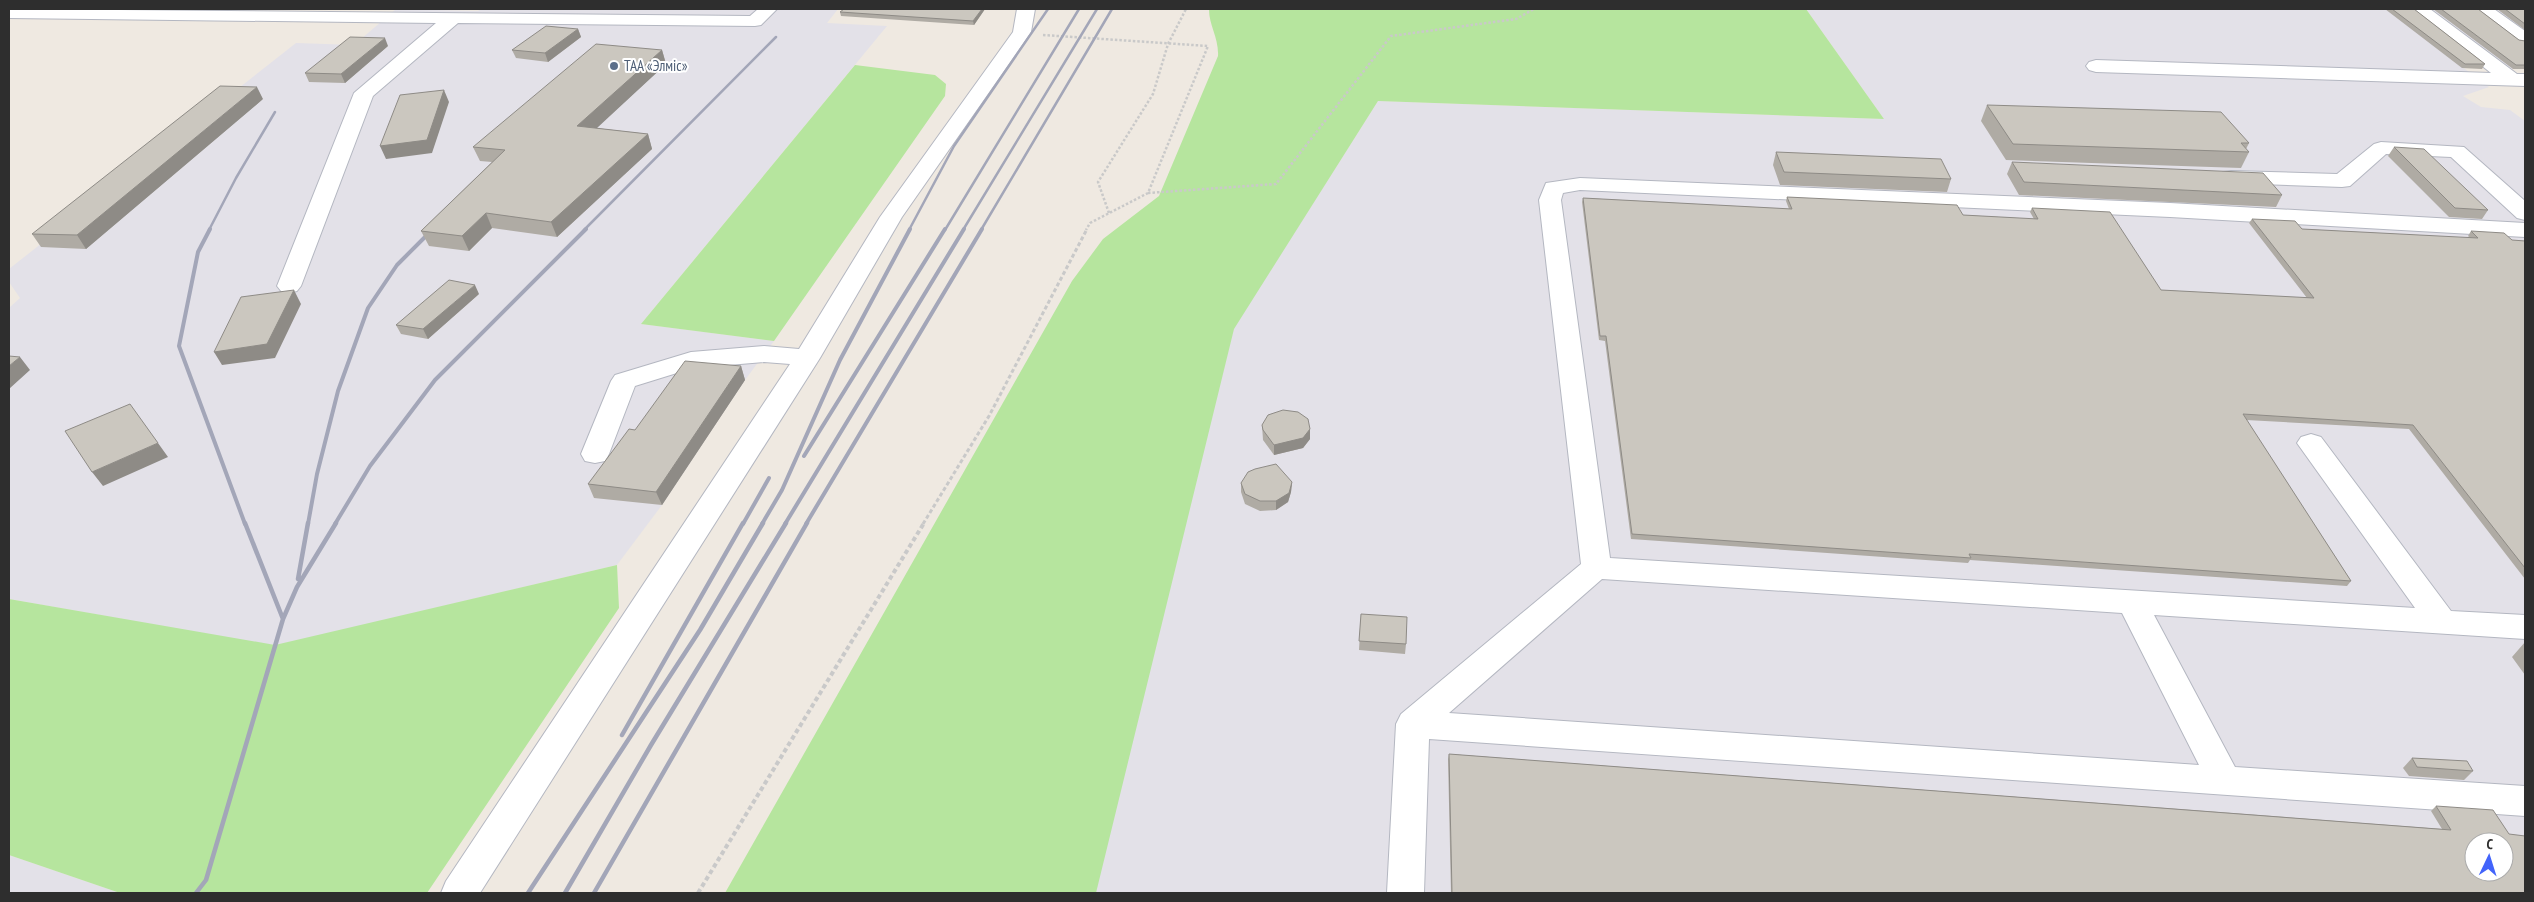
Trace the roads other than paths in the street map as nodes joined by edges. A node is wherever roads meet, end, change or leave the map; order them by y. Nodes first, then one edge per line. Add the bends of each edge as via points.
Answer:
1 (193, 9) edge
2 (768, 9) edge
3 (2419, 9) edge
4 (2483, 9) edge
5 (168, 12) edge
6 (255, 12) edge
7 (354, 12) edge
8 (9, 13) edge
9 (454, 17) junction
10 (1024, 20) edge
11 (2525, 39) edge
12 (2096, 66) dead end
13 (2518, 80) edge
14 (2525, 212) edge
15 (2236, 214) junction
16 (2525, 230) edge
17 (289, 286) dead end
18 (808, 358) junction
19 (2311, 443) dead end
20 (595, 454) dead end
21 (1596, 568) junction
22 (2132, 602) junction
23 (2442, 622) junction
24 (2525, 627) edge
25 (1413, 724) junction
26 (2225, 781) junction
27 (2525, 801) edge
28 (459, 893) edge
29 (1405, 893) edge

1 - 5 street
2 - 9 street via 755,21
3 - 13 street
4 - 11 street
5 - 6 street
5 - 8 street via 144,15
6 - 7 street
7 - 9 street
9 - 17 street via 364,93
10 - 18 street via 891,217
12 - 13 street
14 - 15 street via 2457,151 2381,148 2342,182 2214,180
15 - 16 street
15 - 21 street via 1580,184 1554,188 1550,200
18 - 20 street via 764,354 691,360 624,381
18 - 28 street
19 - 23 street
21 - 22 street
21 - 25 street
22 - 23 street
22 - 26 street
23 - 24 street
25 - 26 street
25 - 29 street
26 - 27 street

